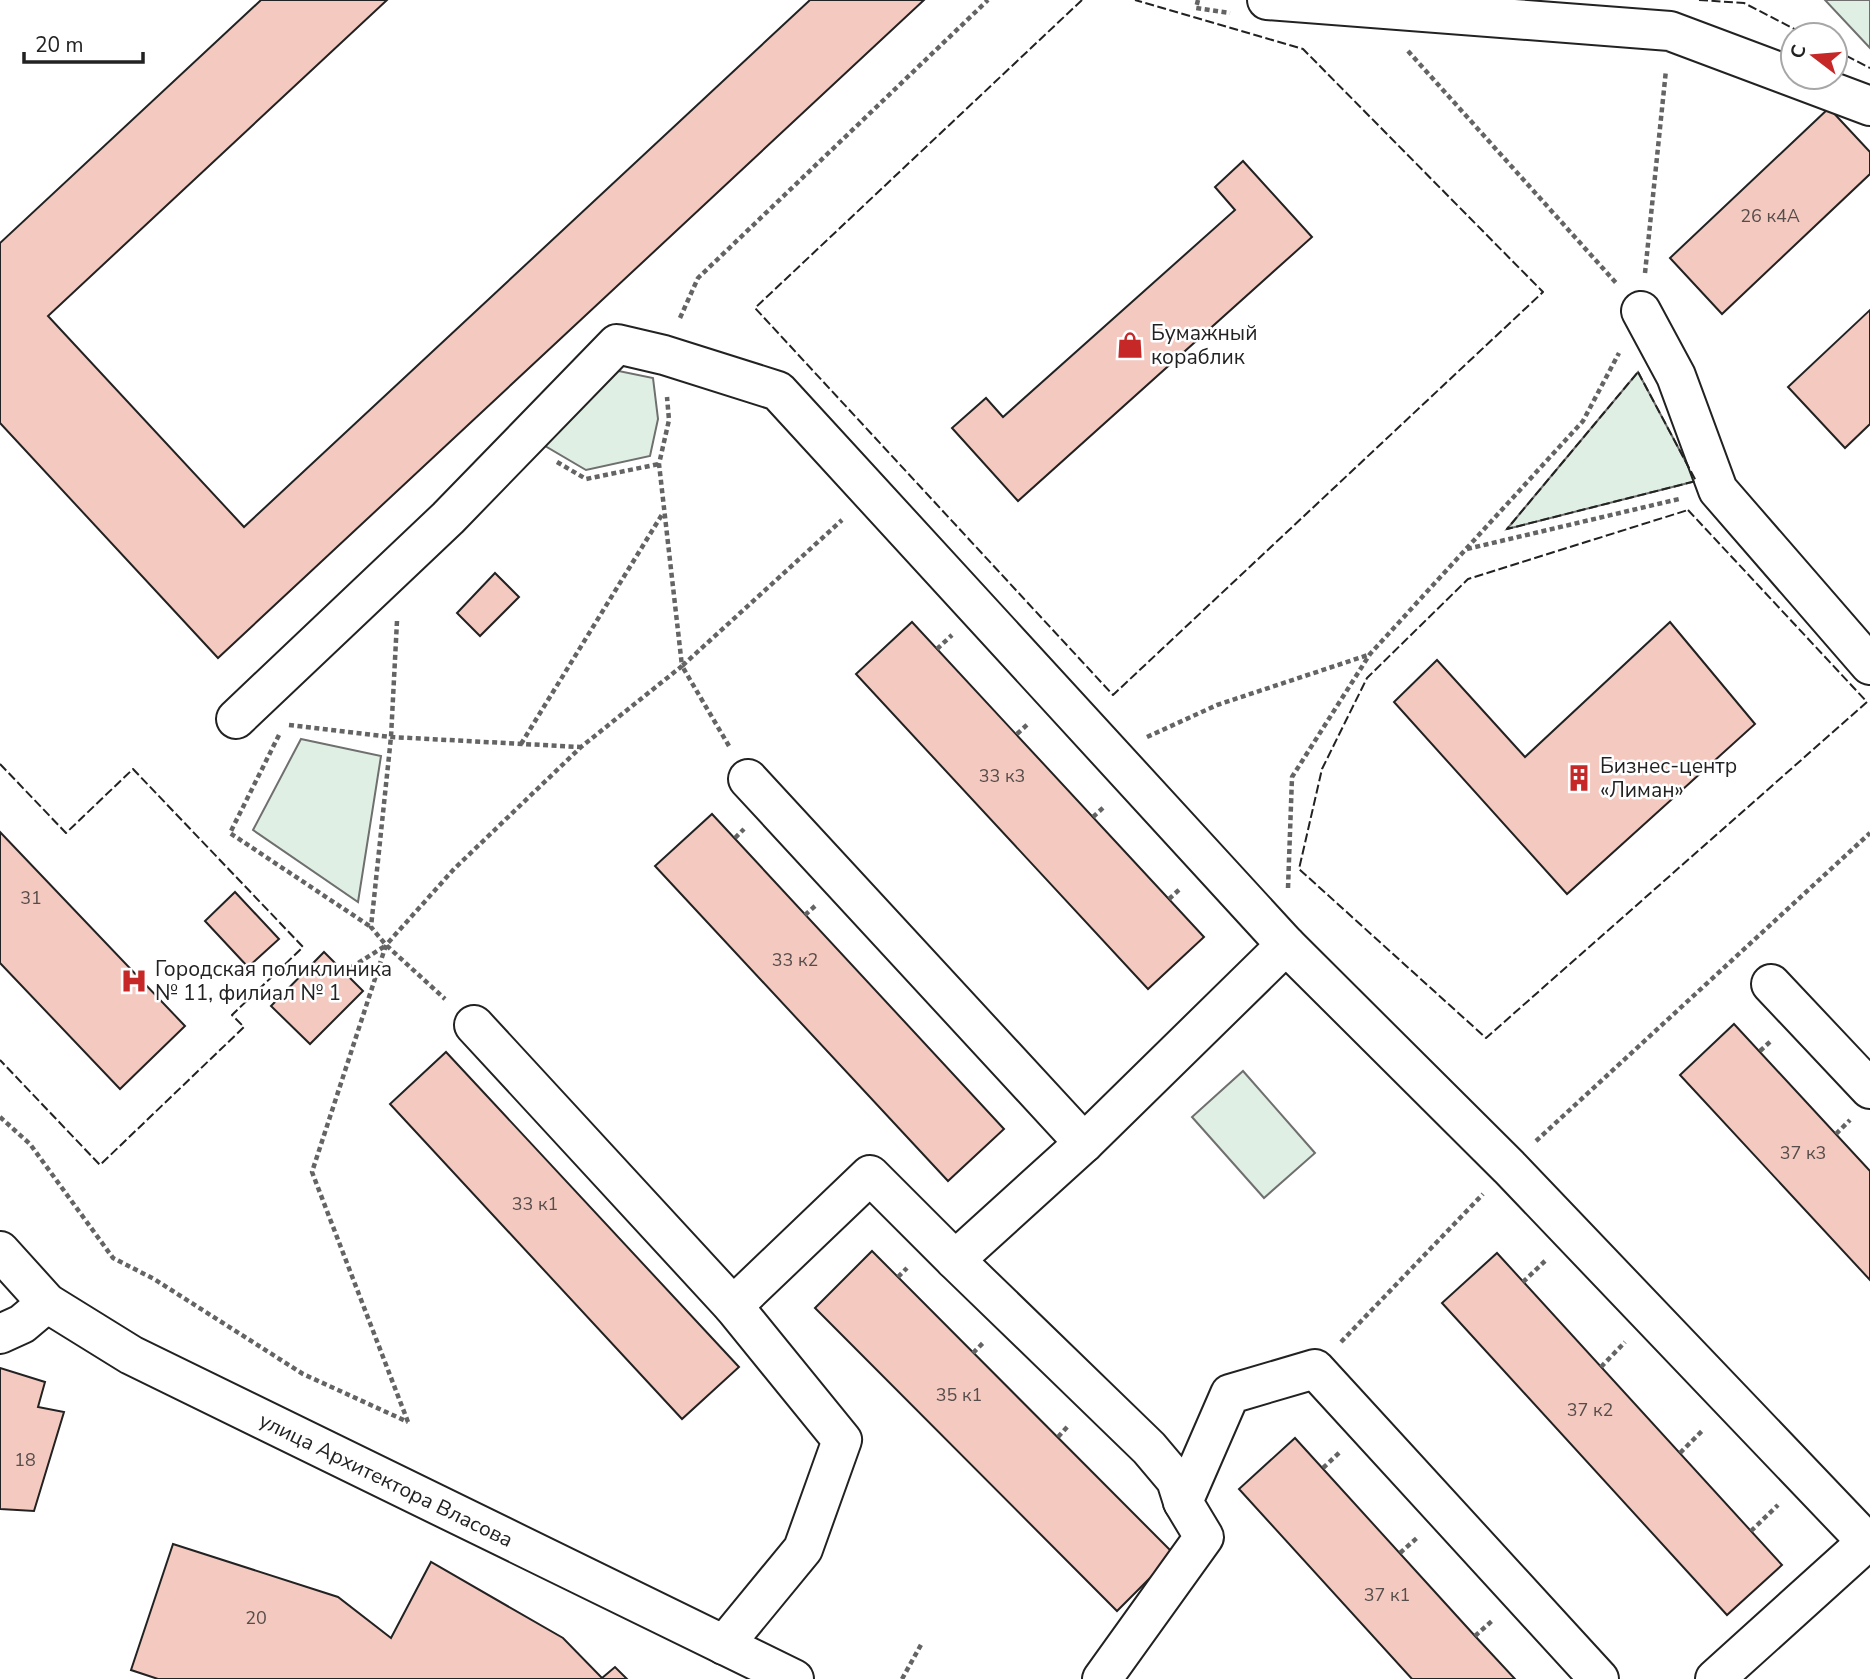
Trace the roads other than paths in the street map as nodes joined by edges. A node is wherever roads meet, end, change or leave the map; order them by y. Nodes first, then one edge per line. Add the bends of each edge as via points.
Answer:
1 (1252, 7) edge
2 (1870, 106) edge
3 (1641, 311) road end
4 (1870, 665) edge
5 (236, 719) dead end
6 (748, 779) road end
7 (1286, 945) junction
8 (1771, 985) dead end
9 (474, 1025) road end
10 (1870, 1089) edge
11 (1084, 1143) junction
12 (0, 1251) edge
13 (955, 1260) junction
14 (47, 1303) junction
15 (733, 1306) junction
16 (0, 1334) edge
17 (1183, 1502) junction
18 (1868, 1541) edge
19 (724, 1645) junction
20 (794, 1679) edge
21 (1102, 1679) edge
22 (1599, 1679) edge
23 (1715, 1679) edge

1 - 2 street via 1670,31
3 - 4 street via 1676,376 1718,490
5 - 7 street via 448,518 617,344 778,391
6 - 11 street
7 - 11 street
7 - 18 street via 1508,1167
8 - 10 street
9 - 15 street
11 - 13 street
12 - 14 street, улица Архитектора Власова
13 - 15 street via 870,1175
13 - 17 street via 1149,1448 1176,1480
14 - 16 street via 22,1324
14 - 19 street, улица Архитектора Власова via 131,1355
15 - 19 street via 842,1440 803,1549
17 - 21 street via 1204,1537
17 - 22 street via 1230,1394 1315,1369
18 - 23 street
19 - 20 street, улица Архитектора Власова

